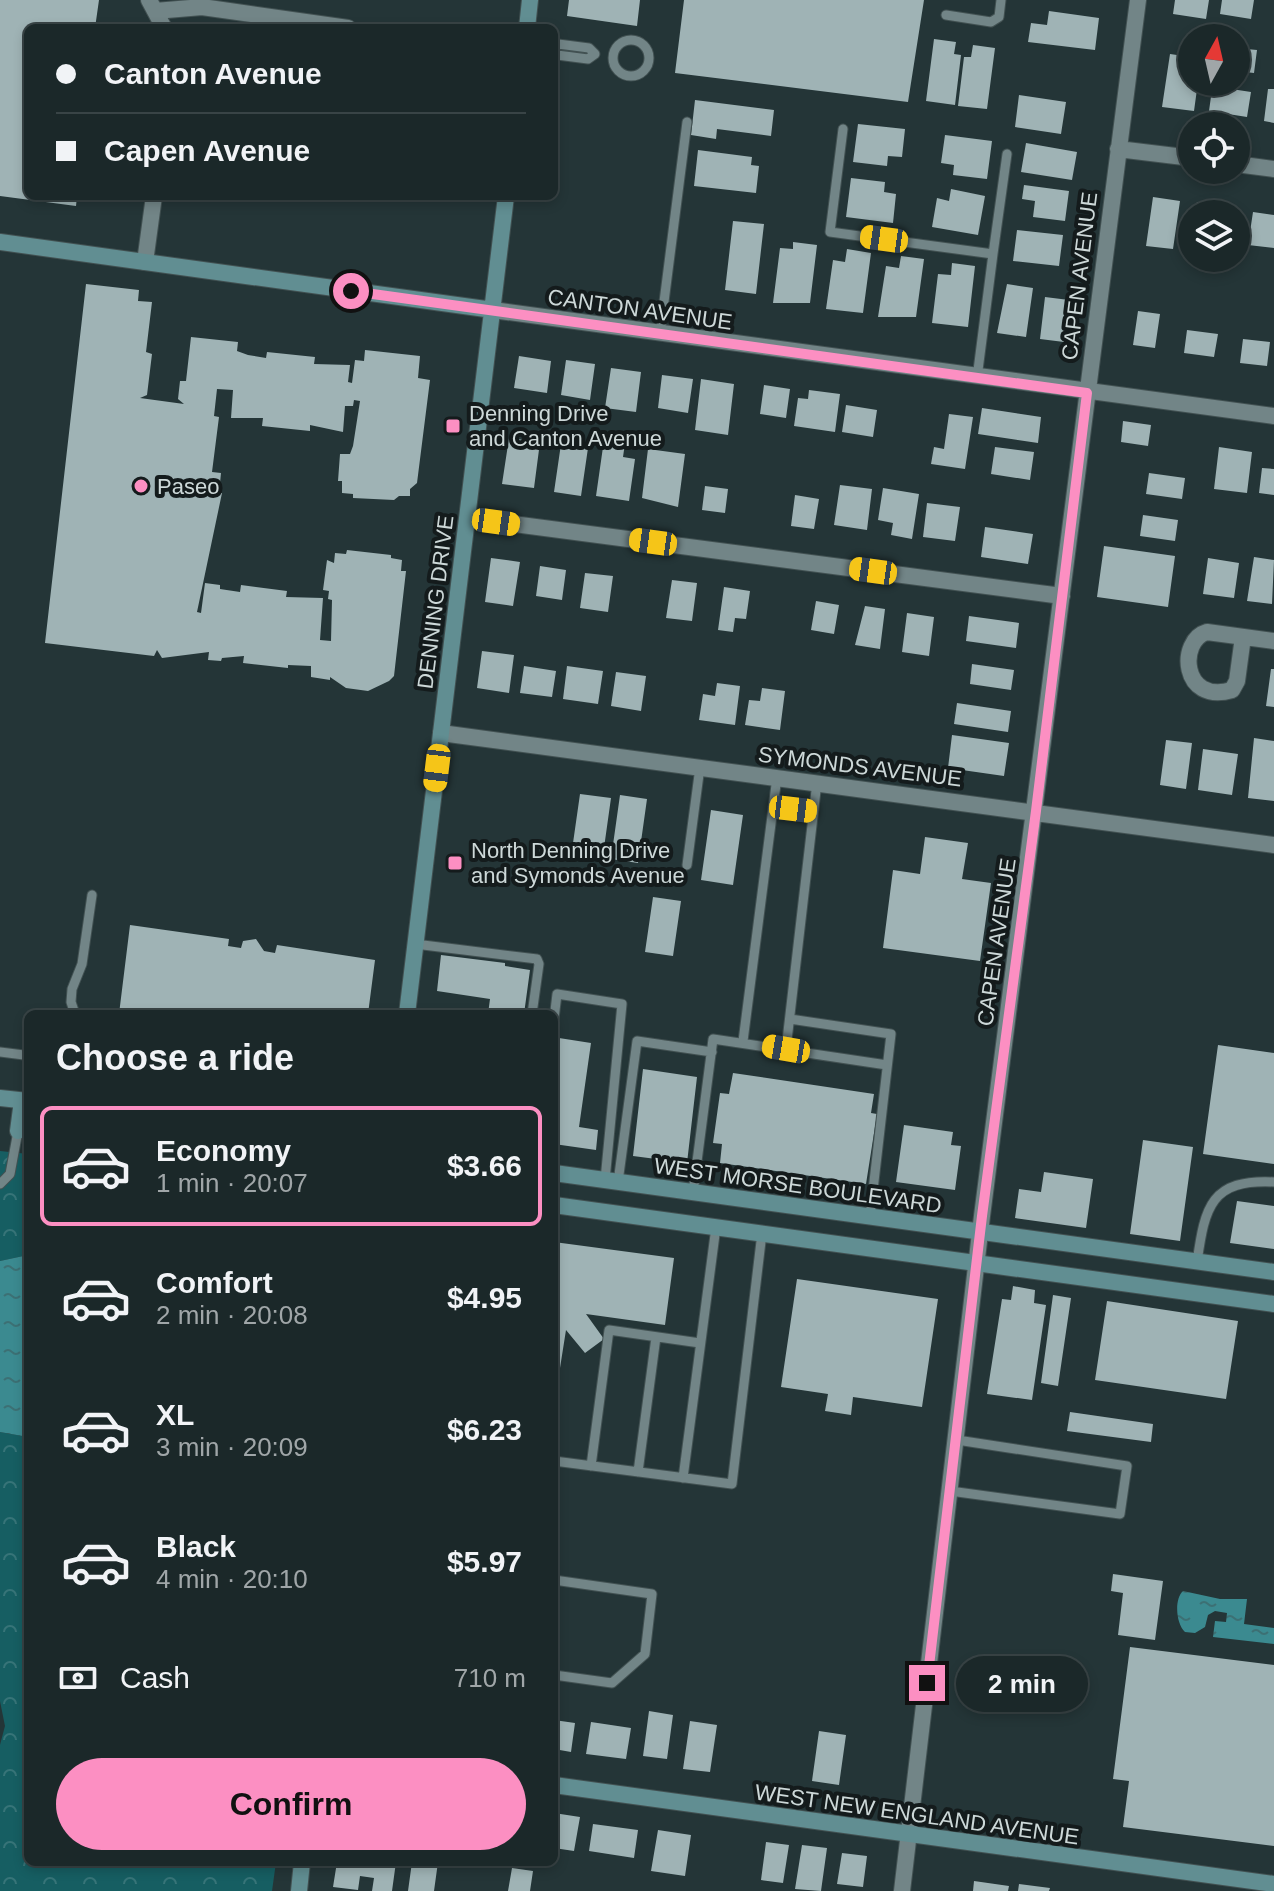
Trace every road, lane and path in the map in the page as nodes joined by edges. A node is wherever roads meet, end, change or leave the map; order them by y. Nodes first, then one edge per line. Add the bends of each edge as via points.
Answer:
1 (530, 0) edge
2 (1001, 0) edge
3 (1138, 0) edge
4 (152, 5) edge
5 (946, 15) dead end
6 (162, 24) edge
7 (320, 24) edge
8 (527, 24) edge
9 (558, 55) edge
10 (613, 57) dead end
11 (687, 122) dead end
12 (843, 129) dead end
13 (1118, 149) junction
14 (1007, 154) dead end
15 (1178, 156) edge
16 (1250, 166) edge
17 (1274, 169) edge
18 (153, 200) edge
19 (506, 200) edge
20 (0, 242) edge
21 (993, 254) junction
22 (145, 262) junction
23 (493, 310) junction
24 (660, 333) junction
25 (977, 378) junction
26 (1087, 393) junction
27 (1274, 416) edge
28 (468, 518) junction
29 (1062, 596) junction
30 (1243, 637) dead end
31 (1274, 641) edge
32 (441, 733) junction
33 (700, 767) junction
34 (777, 777) junction
35 (817, 782) junction
36 (773, 807) junction
37 (1036, 811) junction
38 (813, 812) junction
39 (1274, 845) edge
40 (687, 865) dead end
41 (92, 895) dead end
42 (415, 944) junction
43 (74, 1010) edge
44 (407, 1010) edge
45 (533, 1010) edge
46 (555, 1010) edge
47 (790, 1019) junction
48 (743, 1041) junction
49 (786, 1049) junction
50 (0, 1052) edge
51 (712, 1052) junction
52 (24, 1055) dead end
53 (887, 1065) junction
54 (0, 1098) edge
55 (24, 1101) edge
56 (0, 1129) edge
57 (23, 1132) edge
58 (558, 1174) edge
59 (612, 1181) junction
60 (1274, 1182) edge
61 (0, 1184) edge
62 (693, 1192) junction
63 (558, 1206) edge
64 (870, 1216) junction
65 (716, 1227) junction
66 (980, 1232) junction
67 (762, 1233) junction
68 (1197, 1262) junction
69 (978, 1263) junction
70 (1274, 1272) edge
71 (1274, 1304) edge
72 (656, 1337) junction
73 (700, 1343) junction
74 (957, 1440) junction
75 (558, 1462) edge
76 (591, 1466) junction
77 (638, 1472) junction
78 (683, 1478) junction
79 (950, 1491) junction
80 (558, 1581) edge
81 (558, 1676) edge
82 (558, 1786) edge
83 (908, 1836) junction
84 (302, 1866) edge
85 (1274, 1884) edge
86 (299, 1891) edge
87 (902, 1891) edge

1 - 8 street
2 - 5 lane via 999,17 991,22
3 - 13 street, CAPEN AVENUE
4 - 6 street
4 - 7 street
9 - 10 lane
11 - 24 lane
12 - 21 lane via 830,232
13 - 15 street
13 - 26 street, CAPEN AVENUE
14 - 21 lane
16 - 17 street
18 - 22 street
19 - 23 street, DENNING DRIVE
20 - 22 street, CANTON AVENUE
21 - 25 lane
22 - 23 street, CANTON AVENUE
23 - 24 street, CANTON AVENUE
23 - 28 street, DENNING DRIVE
24 - 25 street, CANTON AVENUE
25 - 26 street, CANTON AVENUE
26 - 27 street, CANTON AVENUE
26 - 29 street, CAPEN AVENUE
28 - 29 street
28 - 32 street, DENNING DRIVE
29 - 37 street, CAPEN AVENUE
30 - 31 street
32 - 33 street, SYMONDS AVENUE
32 - 42 street, DENNING DRIVE
33 - 34 street, SYMONDS AVENUE
33 - 40 lane
34 - 35 street, SYMONDS AVENUE
34 - 36 lane
35 - 37 street, SYMONDS AVENUE
35 - 38 lane
36 - 38 lane
36 - 48 lane
37 - 39 street, SYMONDS AVENUE
37 - 66 street, CAPEN AVENUE
38 - 47 lane
41 - 43 lane via 82,964 72,989
42 - 44 street, DENNING DRIVE
42 - 45 lane via 537,959
46 - 59 lane via 557,994 622,1004
47 - 49 lane
47 - 53 lane via 891,1034
48 - 49 lane
48 - 51 lane via 713,1039
49 - 53 lane
50 - 52 lane
51 - 59 lane via 637,1041
51 - 62 lane
53 - 64 lane
54 - 55 street
56 - 57 street
57 - 61 lane via 10,1174
58 - 59 street, WEST MORSE BOULEVARD
59 - 62 street, WEST MORSE BOULEVARD
60 - 68 lane via 1246,1181 1219,1192 1207,1210
62 - 64 street, WEST MORSE BOULEVARD
63 - 65 street
64 - 66 street, WEST MORSE BOULEVARD
65 - 67 street
65 - 73 lane
66 - 68 street, WEST MORSE BOULEVARD
66 - 69 street, CAPEN AVENUE
67 - 69 street
67 - 78 lane via 732,1484
68 - 70 street, WEST MORSE BOULEVARD
69 - 71 street
69 - 74 street, CAPEN AVENUE
72 - 73 lane
72 - 76 lane via 609,1330
72 - 77 lane
73 - 78 lane
74 - 79 street, CAPEN AVENUE
74 - 79 lane via 1127,1466 1120,1514
75 - 76 lane
76 - 77 lane
77 - 78 lane
79 - 83 street, CAPEN AVENUE
80 - 81 lane via 652,1594 645,1654 612,1683
82 - 83 street, WEST NEW ENGLAND AVENUE
83 - 85 street, WEST NEW ENGLAND AVENUE
83 - 87 street, CAPEN AVENUE
84 - 86 street

